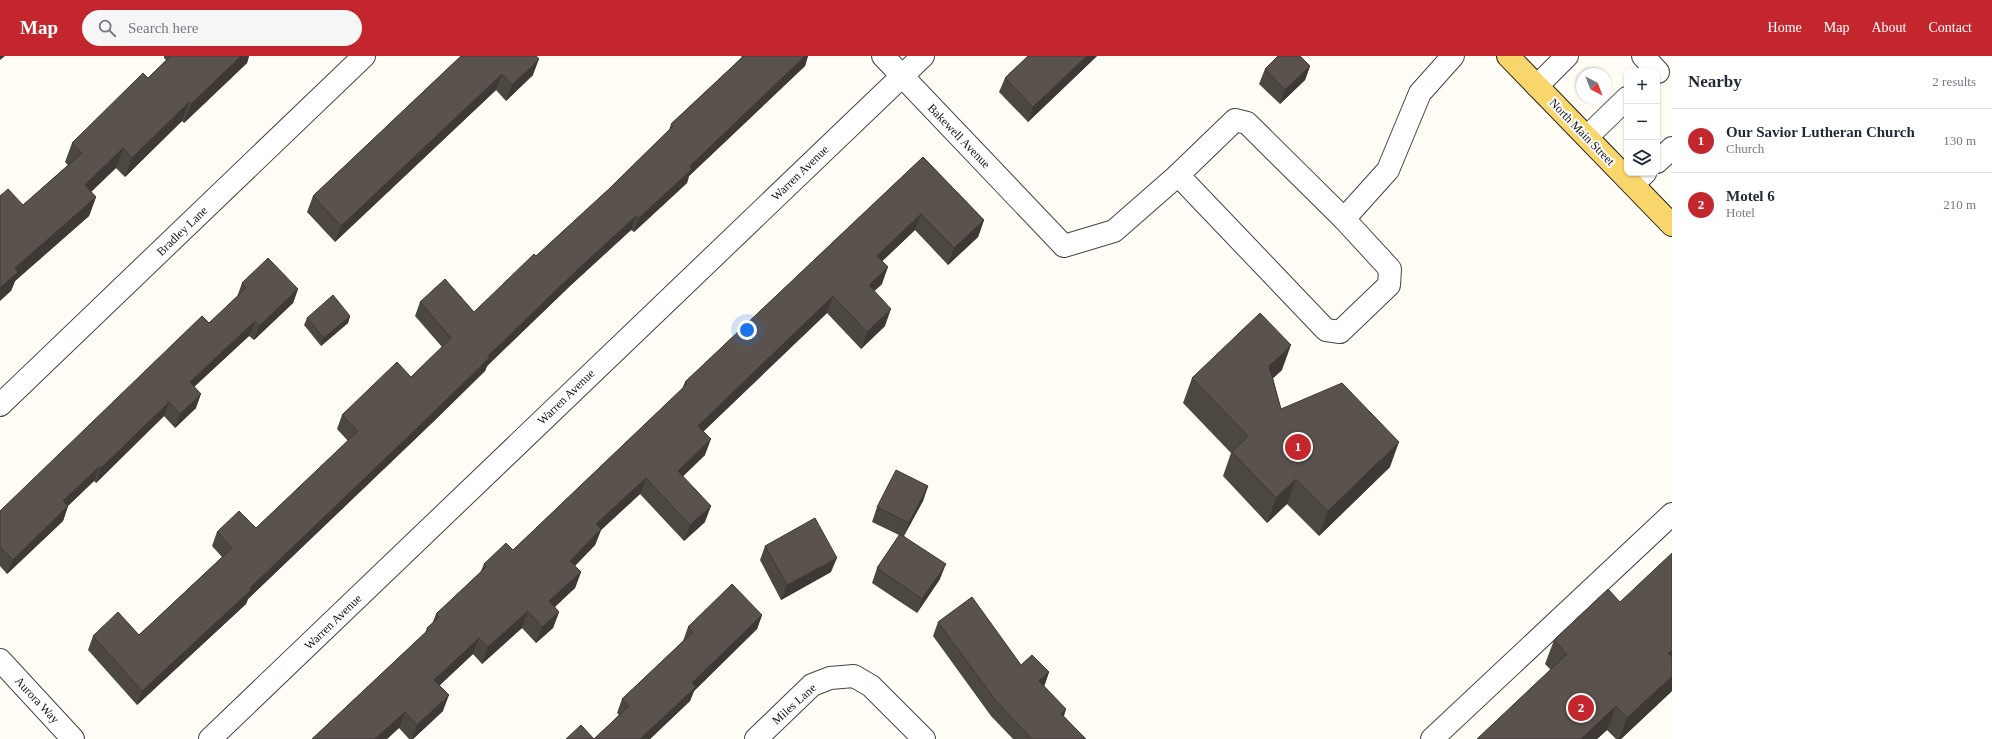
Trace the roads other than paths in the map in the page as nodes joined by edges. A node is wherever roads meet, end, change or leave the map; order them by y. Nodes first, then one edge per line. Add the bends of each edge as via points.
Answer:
1 (364, 56) edge
2 (883, 56) edge
3 (923, 56) edge
4 (1453, 56) edge
5 (1508, 56) edge
6 (1567, 56) edge
7 (1643, 56) edge
8 (1662, 69) edge
9 (902, 76) junction
10 (1537, 86) junction
11 (1624, 101) edge
12 (1586, 136) junction
13 (1672, 148) edge
14 (1660, 159) edge
15 (1178, 175) junction
16 (1639, 179) edge
17 (1344, 219) junction
18 (1672, 225) edge
19 (0, 405) edge
20 (1672, 514) edge
21 (0, 660) edge
22 (73, 739) edge
23 (210, 739) edge
24 (756, 739) edge
25 (924, 739) edge
26 (1432, 739) edge

1 - 19 street, Bradley Lane
2 - 9 street, Bakewell Avenue
3 - 9 street, Warren Avenue
4 - 17 street via 1420,94 1388,170
5 - 10 main road, North Main Street
6 - 10 street
7 - 8 street
9 - 15 street, Bakewell Avenue via 1064,246 1114,231
9 - 23 street, Warren Avenue
10 - 12 main road, North Main Street
11 - 12 street
12 - 16 main road, North Main Street
13 - 14 street
15 - 17 street via 1235,120 1247,123
15 - 17 street via 1326,330 1340,332 1390,285 1390,269
16 - 18 main road, North Main Street
20 - 26 street
21 - 22 street, Aurora Way
24 - 25 street, Miles Lane via 812,685 835,676 854,676 871,686

